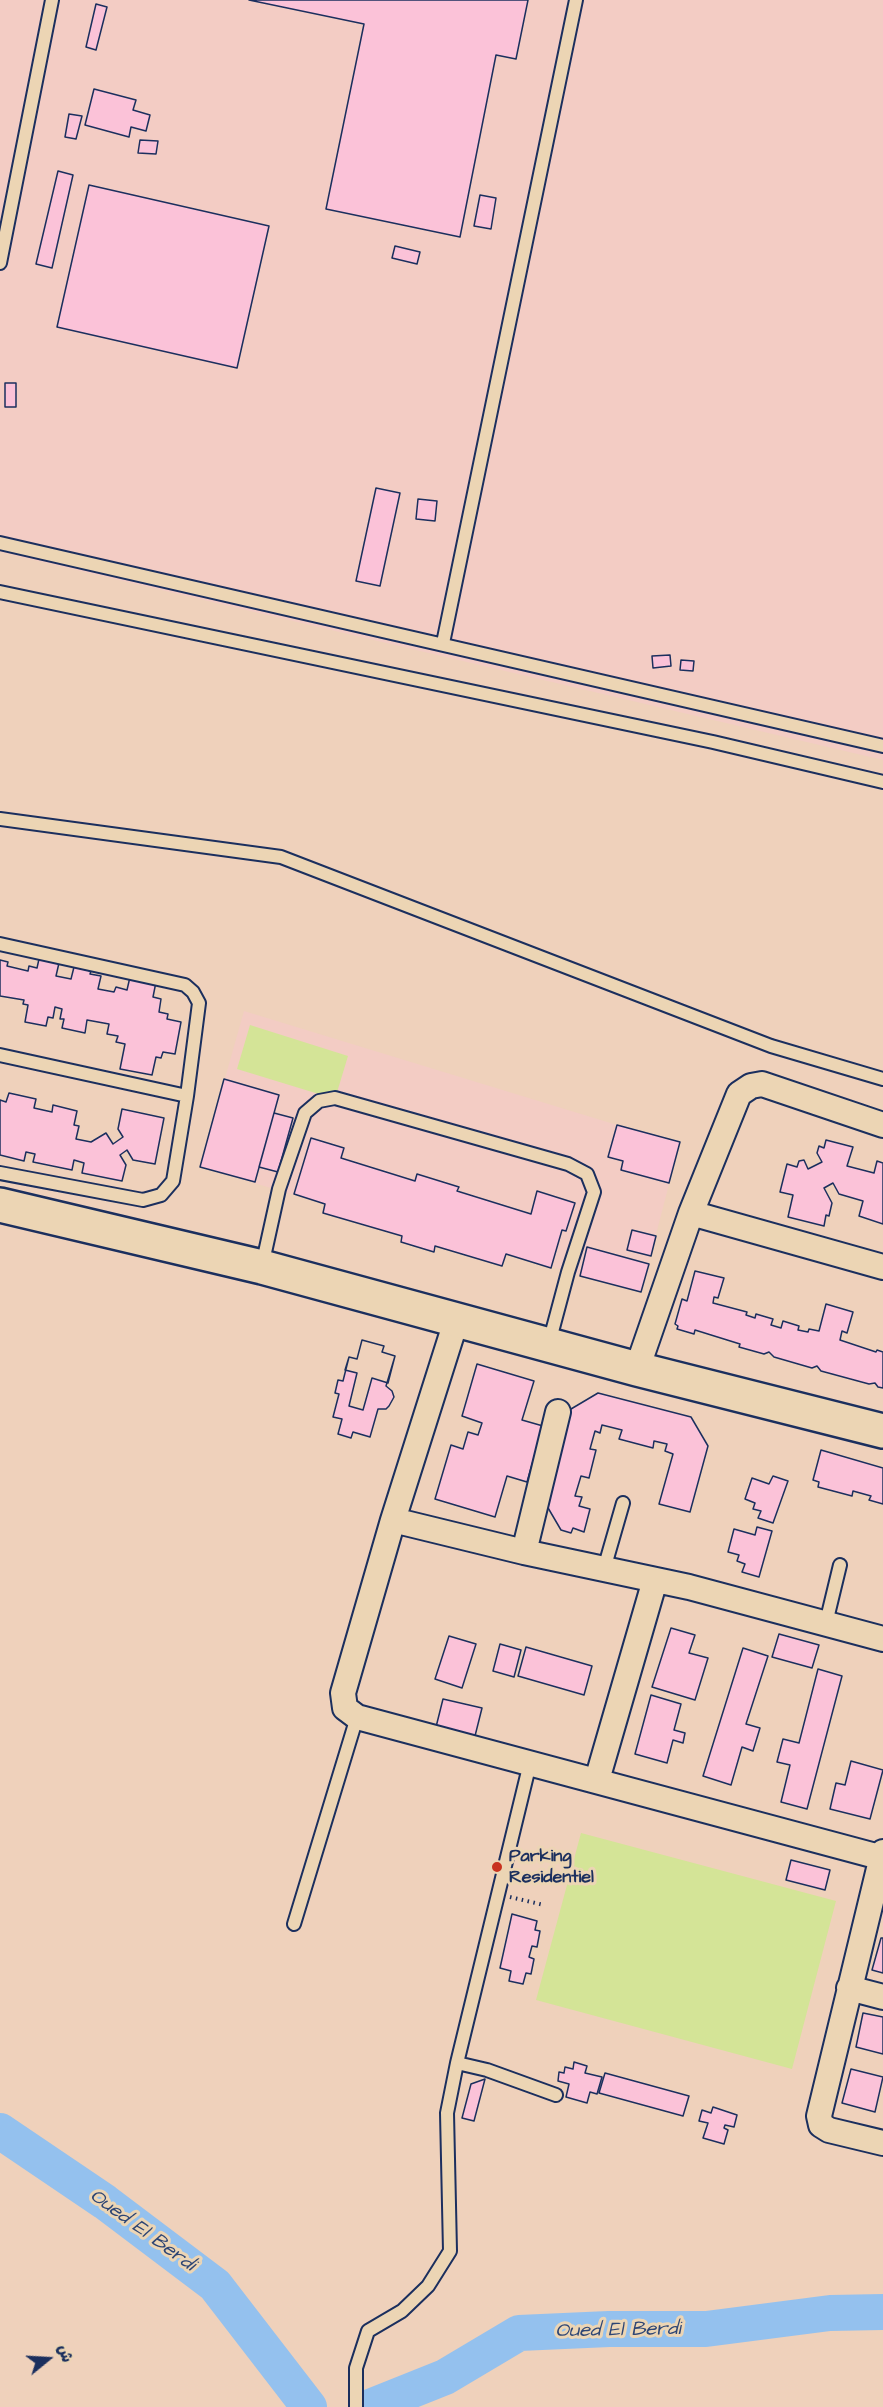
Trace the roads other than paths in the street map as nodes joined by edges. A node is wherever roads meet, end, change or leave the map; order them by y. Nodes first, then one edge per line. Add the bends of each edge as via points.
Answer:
1 (52, 0) edge
2 (576, 0) edge
3 (0, 263) edge
4 (0, 543) edge
5 (0, 592) edge
6 (443, 643) junction
7 (883, 746) edge
8 (883, 782) edge
9 (0, 819) edge
10 (0, 944) edge
11 (0, 1055) edge
12 (883, 1079) edge
13 (187, 1096) junction
14 (883, 1125) edge
15 (0, 1173) edge
16 (0, 1205) edge
17 (691, 1213) junction
18 (262, 1267) junction
19 (883, 1268) edge
20 (457, 1318) junction
21 (548, 1345) junction
22 (638, 1369) junction
23 (558, 1412) dead end
24 (883, 1431) edge
25 (623, 1503) dead end
26 (393, 1520) junction
27 (524, 1552) junction
28 (840, 1565) dead end
29 (604, 1569) junction
30 (655, 1580) junction
31 (826, 1623) junction
32 (883, 1639) edge
33 (357, 1717) junction
34 (530, 1762) junction
35 (597, 1780) junction
36 (883, 1856) edge
37 (294, 1924) dead end
38 (849, 1988) junction
39 (883, 1996) edge
40 (457, 2063) junction
41 (556, 2096) dead end
42 (883, 2143) edge
43 (356, 2407) edge

1 - 3 lane
2 - 6 lane
4 - 6 lane
5 - 8 lane via 713,742
6 - 7 lane
9 - 12 lane via 281,857 771,1046
10 - 13 lane via 185,985 194,992 199,1002
11 - 13 lane
13 - 15 lane via 173,1181 161,1195 143,1200
14 - 17 street via 762,1084 751,1086 739,1094
16 - 18 main road
17 - 19 street
17 - 22 street
18 - 20 main road
18 - 21 lane via 279,1189 305,1113 320,1101 335,1098 568,1164 587,1174 594,1192
20 - 21 main road
20 - 26 street
21 - 22 main road
22 - 24 main road
23 - 27 street
25 - 29 lane
26 - 27 street
26 - 33 street via 343,1693 345,1708
27 - 29 street
28 - 31 lane
29 - 30 street
30 - 31 street
30 - 35 street
31 - 32 street
33 - 34 street
33 - 37 lane
34 - 35 street
34 - 40 lane
35 - 36 street
36 - 38 street
38 - 39 street
38 - 42 street via 819,2116 821,2125 829,2130
40 - 41 lane
40 - 43 lane via 447,2113 450,2251 428,2286 402,2310 368,2331 356,2368

